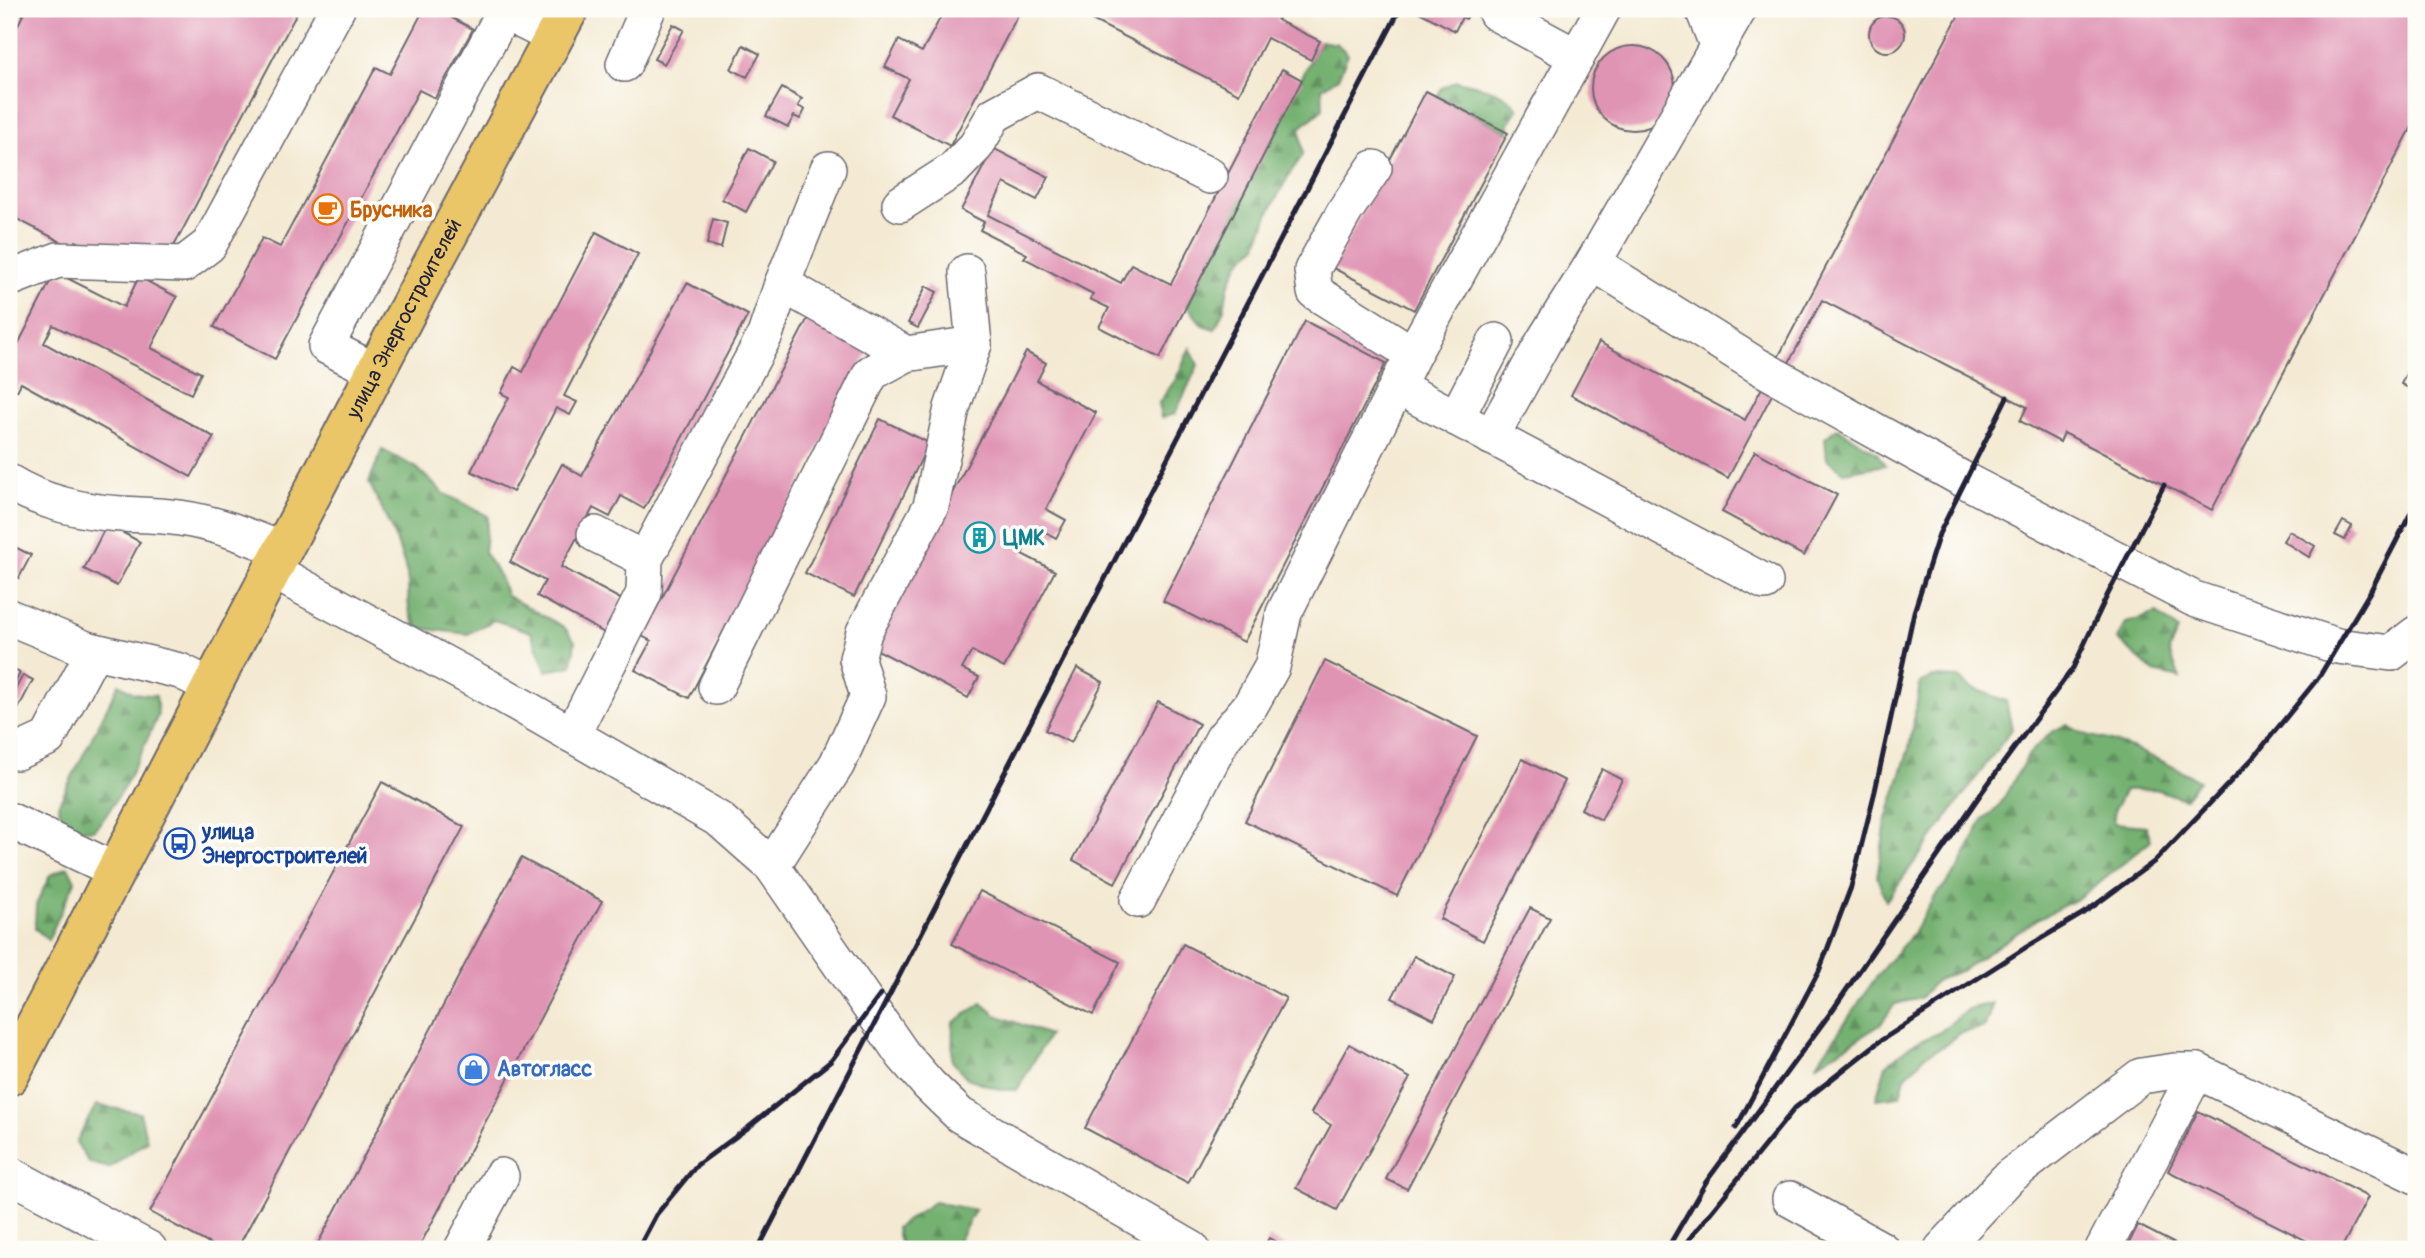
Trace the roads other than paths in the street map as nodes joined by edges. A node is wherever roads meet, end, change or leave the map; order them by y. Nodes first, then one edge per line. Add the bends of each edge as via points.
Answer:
1 (337, 9) edge
2 (648, 9) edge
3 (1498, 9) edge
4 (1603, 9) edge
5 (1703, 9) edge
6 (1739, 9) edge
7 (501, 10) edge
8 (561, 23) edge
9 (1718, 47) junction
10 (1577, 57) junction
11 (624, 64) dead end
12 (1374, 168) dead end
13 (828, 169) dead end
14 (1210, 176) dead end
15 (900, 204) dead end
16 (1593, 263) junction
17 (967, 272) dead end
18 (9, 275) edge
19 (782, 284) junction
20 (1496, 341) dead end
21 (974, 344) junction
22 (906, 354) junction
23 (1413, 354) junction
24 (376, 371) junction
25 (1398, 387) junction
26 (1456, 418) junction
27 (1491, 437) junction
28 (9, 482) edge
29 (595, 534) dead end
30 (645, 559) junction
31 (277, 560) junction
32 (1765, 582) dead end
33 (9, 617) edge
34 (94, 651) junction
35 (2408, 653) edge
36 (211, 686) junction
37 (716, 687) dead end
38 (572, 735) junction
39 (9, 748) edge
40 (9, 820) edge
41 (772, 866) junction
42 (117, 871) junction
43 (1138, 900) dead end
44 (11, 1066) edge
45 (2197, 1071) junction
46 (9, 1174) edge
47 (501, 1176) dead end
48 (2416, 1176) edge
49 (1790, 1199) dead end
50 (149, 1249) edge
51 (462, 1249) edge
52 (1192, 1249) edge
53 (1881, 1249) edge
54 (1942, 1249) edge
55 (2103, 1249) edge

1 - 18 lane via 209,245 184,264 58,260
2 - 11 lane
3 - 10 lane via 1496,13
4 - 10 lane
5 - 9 lane
6 - 9 lane
7 - 8 lane
7 - 24 lane via 326,346
8 - 24 main road, улица Энергостроителей
9 - 16 lane
10 - 23 lane
12 - 23 lane via 1312,270 1315,292
13 - 19 lane
14 - 15 lane via 1038,92 995,116 953,170
16 - 27 lane
16 - 35 lane via 1758,366 2194,599 2337,646
17 - 21 lane
19 - 22 lane
19 - 30 lane via 765,335
20 - 26 lane
21 - 22 lane
21 - 41 lane via 952,408 931,506 864,632 858,659 868,696 837,764
22 - 37 lane via 871,373
23 - 25 lane
24 - 31 main road, улица Энергостроителей
25 - 26 lane
25 - 43 lane via 1284,613 1272,667 1250,706 1223,738
26 - 27 lane
27 - 32 lane
28 - 31 lane via 61,505 226,527
29 - 30 lane
30 - 38 lane via 644,593
31 - 36 main road, улица Энергостроителей
31 - 38 lane
33 - 34 lane
34 - 36 lane via 180,671
34 - 39 lane via 48,737 17,752
36 - 42 main road, улица Энергостроителей
38 - 41 lane via 720,820
40 - 42 lane
41 - 52 lane via 903,1055 960,1115
42 - 44 main road, улица Энергостроителей
45 - 48 lane
45 - 54 lane via 2141,1076 2009,1177
45 - 55 lane
46 - 50 lane
47 - 51 lane
49 - 53 lane

